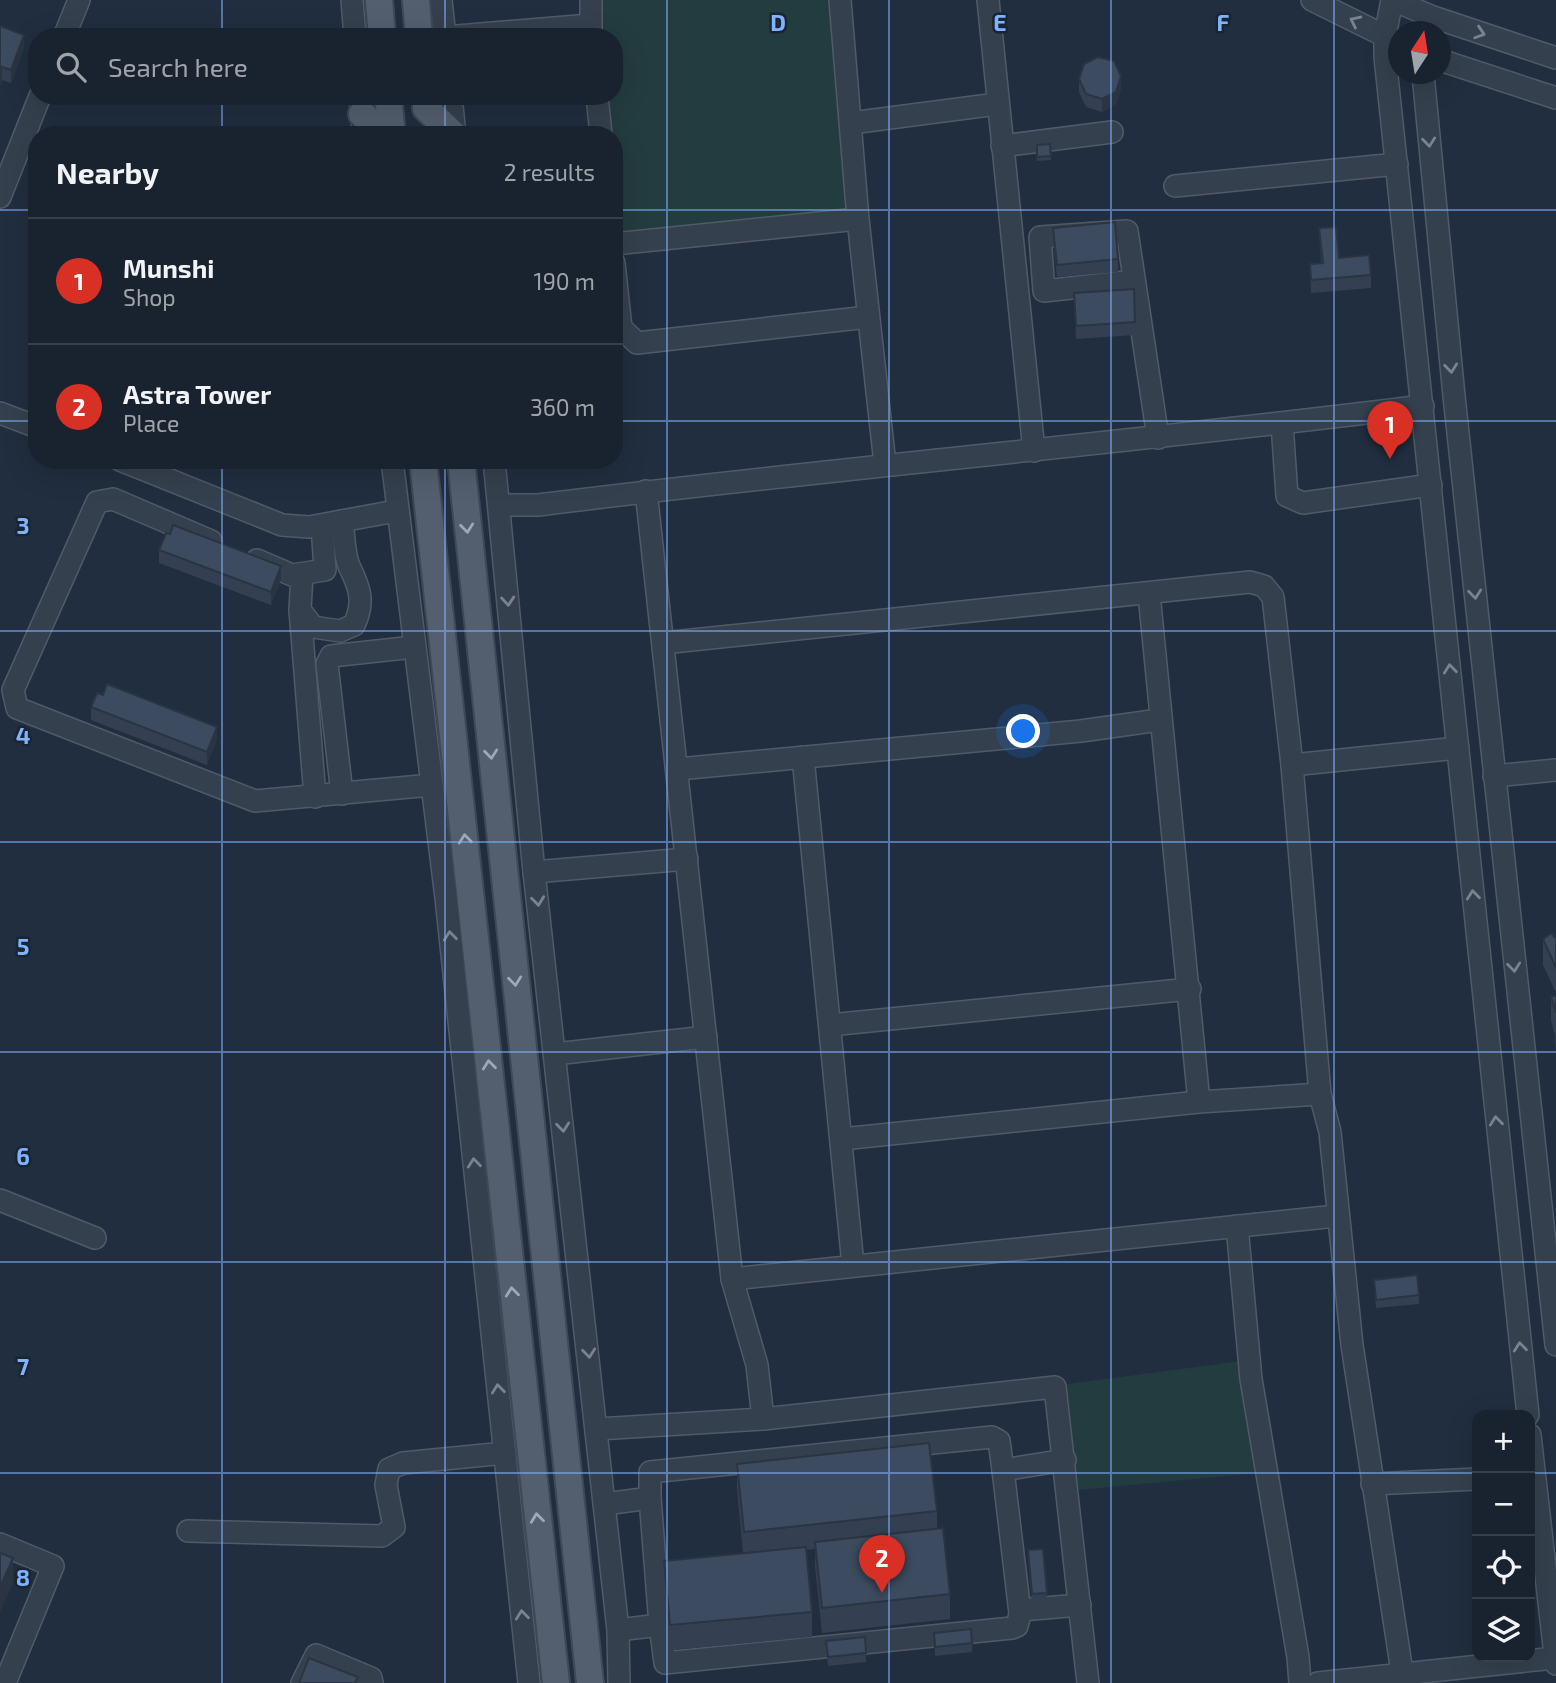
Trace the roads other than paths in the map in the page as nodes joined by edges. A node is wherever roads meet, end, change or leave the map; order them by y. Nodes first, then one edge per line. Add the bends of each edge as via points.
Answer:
1 (79, 0) edge
2 (352, 0) edge
3 (379, 0) edge
4 (416, 0) edge
5 (441, 0) edge
6 (591, 0) edge
7 (840, 0) edge
8 (988, 0) edge
9 (1312, 0) edge
10 (1393, 0) edge
11 (1423, 14) edge
12 (1392, 21) edge
13 (68, 28) edge
14 (354, 28) edge
15 (381, 28) edge
16 (418, 28) edge
17 (444, 28) edge
18 (591, 28) edge
19 (1388, 37) edge
20 (1556, 58) edge
21 (1451, 64) edge
22 (1394, 84) edge
23 (1424, 84) edge
24 (1556, 98) edge
25 (997, 104) junction
26 (36, 105) edge
27 (389, 105) edge
28 (426, 105) edge
29 (429, 105) edge
30 (452, 105) edge
31 (598, 105) edge
32 (851, 123) junction
33 (28, 126) edge
34 (28, 126) edge
35 (391, 126) edge
36 (428, 126) edge
37 (447, 126) edge
38 (454, 126) edge
39 (600, 126) edge
40 (1112, 132) dead end
41 (1002, 146) junction
42 (1397, 164) junction
43 (1175, 186) dead end
44 (0, 197) edge
45 (858, 219) junction
46 (623, 243) edge
47 (1134, 281) junction
48 (868, 317) junction
49 (623, 330) edge
50 (1423, 406) junction
51 (0, 413) edge
52 (28, 424) edge
53 (1283, 424) junction
54 (1158, 438) junction
55 (1034, 451) junction
56 (885, 464) junction
57 (143, 469) edge
58 (393, 469) edge
59 (424, 469) edge
60 (462, 469) edge
61 (495, 469) edge
62 (1431, 485) junction
63 (646, 492) junction
64 (499, 505) junction
65 (396, 511) junction
66 (332, 523) junction
67 (302, 574) junction
68 (1149, 594) junction
69 (300, 610) junction
70 (663, 643) junction
71 (414, 647) junction
72 (1159, 720) junction
73 (1458, 748) junction
74 (803, 757) junction
75 (1292, 765) junction
76 (678, 769) junction
77 (1556, 770) edge
78 (1494, 776) junction
79 (432, 785) junction
80 (342, 794) junction
81 (315, 797) junction
82 (1501, 842) junction
83 (1468, 846) junction
84 (687, 859) junction
85 (534, 872) junction
86 (1190, 989) junction
87 (830, 1025) junction
88 (706, 1037) junction
89 (555, 1054) junction
90 (1320, 1094) junction
91 (1199, 1102) junction
92 (842, 1139) junction
93 (0, 1200) edge
94 (1336, 1216) junction
95 (1237, 1226) junction
96 (95, 1238) dead end
97 (1550, 1240) edge
98 (853, 1265) junction
99 (1552, 1273) edge
100 (732, 1279) junction
101 (1556, 1345) edge
102 (1527, 1410) edge
103 (764, 1419) junction
104 (597, 1429) junction
105 (505, 1453) junction
106 (1065, 1460) junction
107 (1003, 1470) junction
108 (1472, 1479) edge
109 (1372, 1484) junction
110 (1535, 1488) edge
111 (650, 1498) junction
112 (605, 1504) junction
113 (188, 1531) dead end
114 (1549, 1539) edge
115 (0, 1544) edge
116 (1080, 1605) junction
117 (1020, 1613) junction
118 (660, 1625) junction
119 (618, 1630) junction
120 (1555, 1658) edge
121 (1556, 1664) edge
122 (1402, 1672) junction
123 (1441, 1676) edge
124 (5, 1683) edge
125 (302, 1683) edge
126 (372, 1683) edge
127 (529, 1683) edge
128 (556, 1683) edge
129 (590, 1683) edge
130 (619, 1683) edge
131 (1088, 1683) edge
132 (1300, 1683) edge
133 (1318, 1683) edge

1 - 13 street
2 - 14 street
3 - 15 main road
4 - 16 main road
5 - 17 street
6 - 18 street
7 - 32 street
8 - 25 street
19 -> 9 street
10 - 11 street
10 - 12 street
11 -> 20 street
21 - 24 street
22 - 42 street
23 -> 78 street
25 - 32 street
25 - 41 street
26 - 33 street
27 - 35 main road
28 - 36 main road
29 - 37 main road
30 - 38 street
31 - 39 street
32 - 45 street
34 - 44 street
40 - 41 street
41 - 55 street
42 - 43 street
42 - 50 street
45 - 46 street
45 - 48 street
47 - 47 street via 1044,291 1040,237 1127,231
47 - 54 street
48 - 49 street via 636,343
48 - 56 street
50 - 53 street
50 - 62 street
51 - 52 street
53 - 54 street
53 - 62 street via 1287,496 1293,501
54 - 55 street
55 - 56 street
56 - 63 street
57 - 66 street via 282,524
58 - 65 street
128 -> 59 main road
60 -> 129 main road
61 - 64 street
73 -> 62 street
63 - 64 street
63 - 70 street
64 -> 85 street
65 - 66 street
65 - 71 street
66 - 67 street via 325,570
66 - 69 street via 361,598 357,618 354,625 341,631 328,631 313,627
67 - 69 street
67 - 81 street via 292,575 113,499 96,502 13,690 13,701 17,708 240,797 270,801
68 - 70 street
68 - 72 street
68 - 75 street via 1250,582 1264,586 1273,597
69 - 81 street
70 - 76 street
71 - 79 street
71 - 80 street via 331,656 327,664
72 - 74 street
72 - 86 street
73 - 75 street
73 - 83 street
74 - 76 street
74 - 87 street
75 - 90 street
76 - 84 street
77 - 78 street
78 - 82 street
79 - 80 street
105 -> 79 street
80 - 81 street
82 - 83 street
82 -> 97 street
102 -> 83 street
84 - 85 street
84 - 88 street
85 -> 89 street
86 - 87 street
86 - 91 street
87 - 92 street
88 - 89 street
88 - 100 street
89 -> 104 street
90 - 91 street
90 - 94 street via 1330,1132
91 - 92 street
92 - 98 street
93 - 96 street
94 - 95 street
94 - 109 street
95 - 98 street
95 - 132 street via 1251,1379
97 - 99 street
98 - 100 street
99 - 101 street
100 - 103 street via 757,1365
103 - 104 street
103 - 106 street via 1052,1385 1058,1389
104 - 112 street
105 - 113 street via 403,1463 389,1469 386,1485 394,1527 382,1536
127 -> 105 street
106 - 107 street
106 - 116 street
107 - 111 street via 999,1441 992,1437 650,1472
107 - 117 street
108 - 109 street
109 - 122 street
110 - 114 street
111 - 112 street
111 - 118 street
112 - 119 street
114 - 120 street
115 - 124 street via 53,1566
116 - 117 street
116 - 131 street
117 - 118 street via 1012,1628 665,1663
118 - 119 street
119 - 130 street
120 - 121 street
120 - 123 street
122 - 123 street
122 - 133 street
125 - 126 street via 313,1658 320,1656 371,1678

